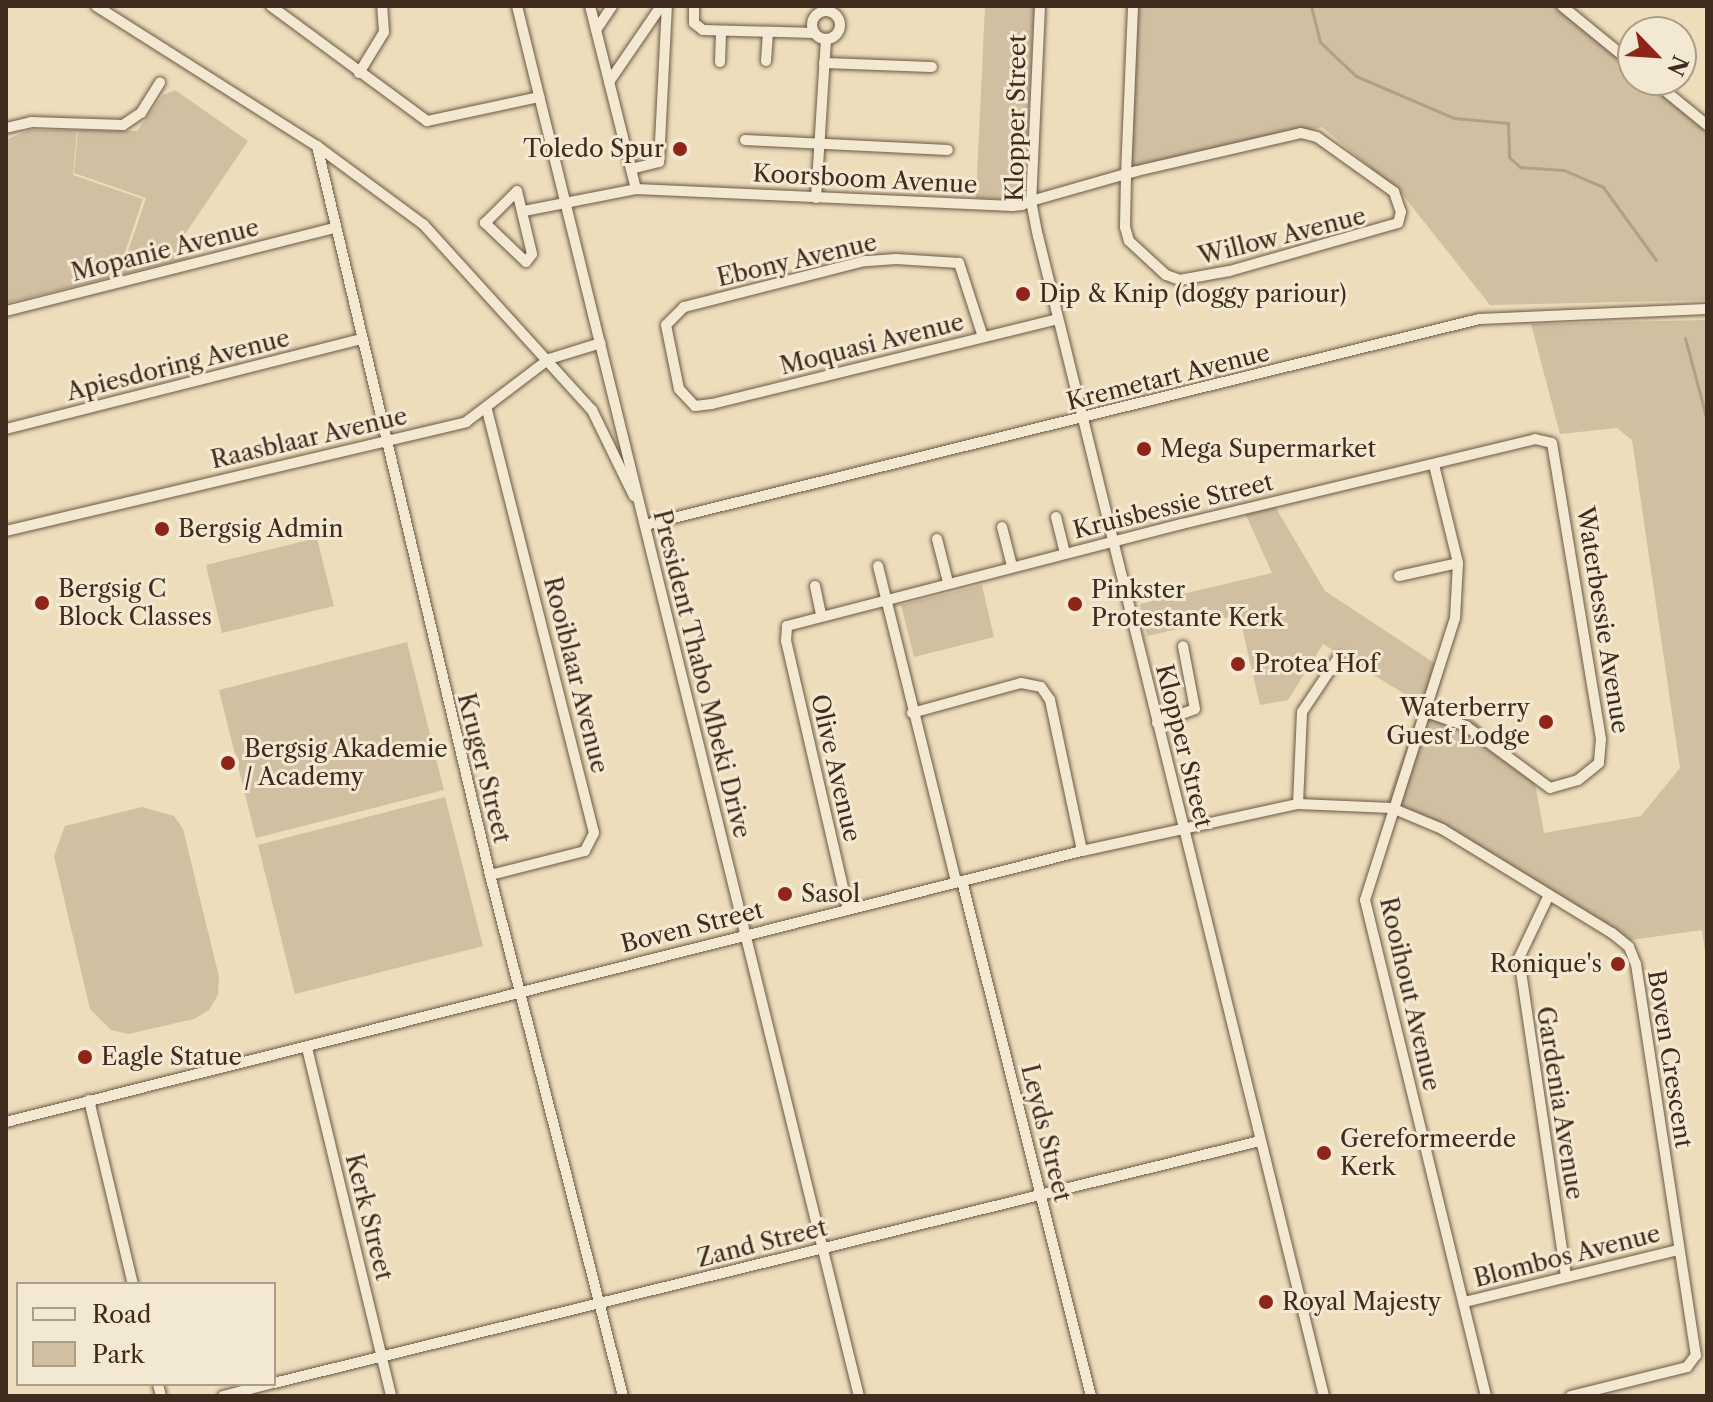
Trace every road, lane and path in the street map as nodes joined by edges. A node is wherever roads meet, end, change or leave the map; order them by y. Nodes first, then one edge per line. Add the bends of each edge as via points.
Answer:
1 (96, 6) edge
2 (271, 6) edge
3 (382, 6) edge
4 (517, 6) edge
5 (590, 6) edge
6 (612, 6) edge
7 (664, 6) edge
8 (694, 6) edge
9 (1040, 6) edge
10 (1133, 6) edge
11 (1562, 6) edge
12 (826, 9) edge
13 (596, 30) junction
14 (721, 31) junction
15 (768, 32) junction
16 (814, 33) junction
17 (826, 39) junction
18 (1617, 51) edge
19 (766, 61) dead end
20 (720, 62) dead end
21 (824, 63) junction
22 (932, 67) dead end
23 (359, 73) junction
24 (160, 82) dead end
25 (609, 82) junction
26 (1672, 96) edge
27 (539, 97) junction
28 (1707, 125) edge
29 (6, 128) edge
30 (745, 140) dead end
31 (820, 144) junction
32 (317, 146) junction
33 (948, 150) dead end
34 (631, 169) junction
35 (1126, 174) junction
36 (636, 189) junction
37 (816, 198) junction
38 (1031, 201) junction
39 (567, 204) junction
40 (524, 211) junction
41 (1401, 216) joint
42 (333, 228) junction
43 (1707, 309) edge
44 (6, 311) edge
45 (1058, 319) junction
46 (983, 337) junction
47 (359, 340) junction
48 (601, 343) junction
49 (549, 359) junction
50 (695, 406) joint
51 (487, 410) junction
52 (1083, 419) junction
53 (6, 429) edge
54 (384, 440) junction
55 (1434, 465) junction
56 (1560, 470) joint
57 (640, 505) junction
58 (1056, 517) dead end
59 (645, 525) junction
60 (1002, 527) dead end
61 (6, 531) edge
62 (937, 539) dead end
63 (1113, 540) junction
64 (1065, 552) junction
65 (1458, 563) junction
66 (878, 566) dead end
67 (1012, 566) junction
68 (1399, 576) dead end
69 (948, 582) junction
70 (815, 586) dead end
71 (886, 597) junction
72 (821, 614) junction
73 (785, 635) joint
74 (1183, 646) dead end
75 (1338, 658) dead end
76 (1426, 712) junction
77 (912, 713) junction
78 (1157, 723) junction
79 (1298, 804) junction
80 (1392, 808) junction
81 (1184, 828) junction
82 (1082, 851) junction
83 (490, 875) junction
84 (959, 881) junction
85 (1549, 895) junction
86 (848, 909) junction
87 (744, 934) junction
88 (518, 991) junction
89 (307, 1048) junction
90 (89, 1100) junction
91 (6, 1122) edge
92 (1260, 1141) junction
93 (1041, 1196) junction
94 (823, 1248) junction
95 (1679, 1250) junction
96 (1566, 1276) junction
97 (133, 1282) edge
98 (1465, 1302) junction
99 (600, 1304) junction
100 (381, 1355) junction
101 (276, 1382) edge
102 (261, 1386) edge
103 (223, 1396) edge
104 (391, 1396) edge
105 (623, 1396) edge
106 (859, 1396) edge
107 (1091, 1396) edge
108 (1324, 1396) edge
109 (1486, 1396) edge
110 (1571, 1396) edge

1 - 32 street, President Thabo Mbeki Drive
2 - 23 street
3 - 23 street via 384,32
4 - 27 street
5 - 13 street
6 - 13 street
7 - 25 street
7 - 34 street via 659,162
8 - 14 street via 695,27
9 - 38 street, Klopper Street
10 - 35 street, Willow Avenue
11 - 18 street
12 - 16 street via 815,17
12 - 17 street via 840,25 838,34
13 - 25 street
14 - 15 street
14 - 20 street
15 - 16 street
15 - 19 street
16 - 17 street
17 - 21 street
21 - 22 street
21 - 31 street
23 - 27 street via 431,122
24 - 29 street via 141,113 123,125 31,122
25 - 34 street
26 - 28 street
27 - 39 street
30 - 31 street
31 - 33 street
31 - 37 street
32 - 42 street, Kruger Street
32 - 49 street, President Thabo Mbeki Drive via 424,225
34 - 36 street
35 - 38 street, Koorsboom Avenue
35 - 41 street, Koorsboom Avenue via 1307,133 1394,192
35 - 41 street, Willow Avenue via 1129,241 1166,275 1180,280 1384,231
36 - 37 street, Koorsboom Avenue
36 - 39 street, Koorsboom Avenue
37 - 38 street, Koorsboom Avenue via 1013,206
38 - 45 street, Klopper Street
39 - 40 street, Koorsboom Avenue
39 - 48 street
40 - 40 street via 532,254 526,262 485,223 515,192 520,192
42 - 44 street, Mopanie Avenue
42 - 47 street, Kruger Street
43 - 52 street, Kremetart Avenue via 1479,319
45 - 46 street, Moquasi Avenue
45 - 52 street, Klopper Street
46 - 50 street, Moquasi Avenue
46 - 50 street, Ebony Avenue via 959,263 865,261 672,314 666,336 679,389
47 - 53 street, Apiesdoring Avenue
47 - 54 street, Kruger Street
48 - 49 street, Raasblaar Avenue
48 - 57 street
49 - 51 street, Raasblaar Avenue
49 - 57 street, President Thabo Mbeki Drive via 592,410
51 - 54 street, Raasblaar Avenue via 466,422
51 - 83 street, Rooiblaar Avenue via 594,833 585,851
52 - 59 street, Kremetart Avenue
52 - 63 street, Klopper Street
54 - 61 street, Raasblaar Avenue
54 - 83 street, Kruger Street
55 - 56 street, Kruisbessie Street via 1544,439 1556,450
55 - 63 street, Kruisbessie Street
55 - 65 street, Rooihout Avenue
56 - 76 street, Waterbessie Avenue via 1602,746 1599,763 1578,780 1550,788 1466,726
57 - 59 street, President Thabo Mbeki Drive
58 - 64 street
59 - 87 street, President Thabo Mbeki Drive
60 - 67 street
62 - 69 street
63 - 64 street, Kruisbessie Street
63 - 78 street, Klopper Street
64 - 67 street, Kruisbessie Street
65 - 68 street
65 - 76 street, Rooihout Avenue via 1455,618
66 - 71 street, Leyds Street
67 - 69 street, Kruisbessie Street
69 - 71 street, Kruisbessie Street
70 - 72 street
71 - 72 street, Kruisbessie Street
71 - 77 street, Leyds Street
72 - 73 street, Kruisbessie Street via 794,621
73 - 86 street, Olive Avenue
74 - 78 street via 1195,709
75 - 79 street via 1302,712
76 - 80 street, Rooihout Avenue
77 - 82 street via 1021,683 1041,687 1050,700
77 - 84 street, Leyds Street
78 - 81 street, Klopper Street
79 - 80 street, Boven Street
79 - 81 street, Boven Street
80 - 85 street, Boven Crescent via 1442,829
80 - 98 street, Rooihout Avenue via 1365,900
81 - 82 street, Boven Street
81 - 92 street, Klopper Street
82 - 84 street, Boven Street
83 - 88 street, Kruger Street
84 - 86 street, Boven Street
84 - 93 street, Leyds Street
85 - 95 street, Boven Crescent via 1612,933 1633,953
85 - 96 street, Gardenia Avenue via 1519,958
86 - 87 street, Boven Street
87 - 88 street, Boven Street
87 - 94 street, President Thabo Mbeki Drive
88 - 89 street, Boven Street
88 - 99 street, Kruger Street
89 - 90 street, Boven Street
89 - 100 street, Kerk Street
90 - 91 street, Boven Street
90 - 97 street
92 - 93 street, Zand Street
92 - 108 street, Klopper Street
93 - 94 street, Zand Street
93 - 107 street, Leyds Street
94 - 99 street, Zand Street
94 - 106 street, President Thabo Mbeki Drive
95 - 96 street, Blombos Avenue
95 - 110 street, Boven Crescent via 1696,1355 1687,1367
96 - 98 street, Blombos Avenue
98 - 109 street, Rooihout Avenue
99 - 100 street, Zand Street
99 - 105 street, Kruger Street
100 - 101 street, Zand Street
100 - 104 street, Kerk Street
102 - 103 street, Zand Street

